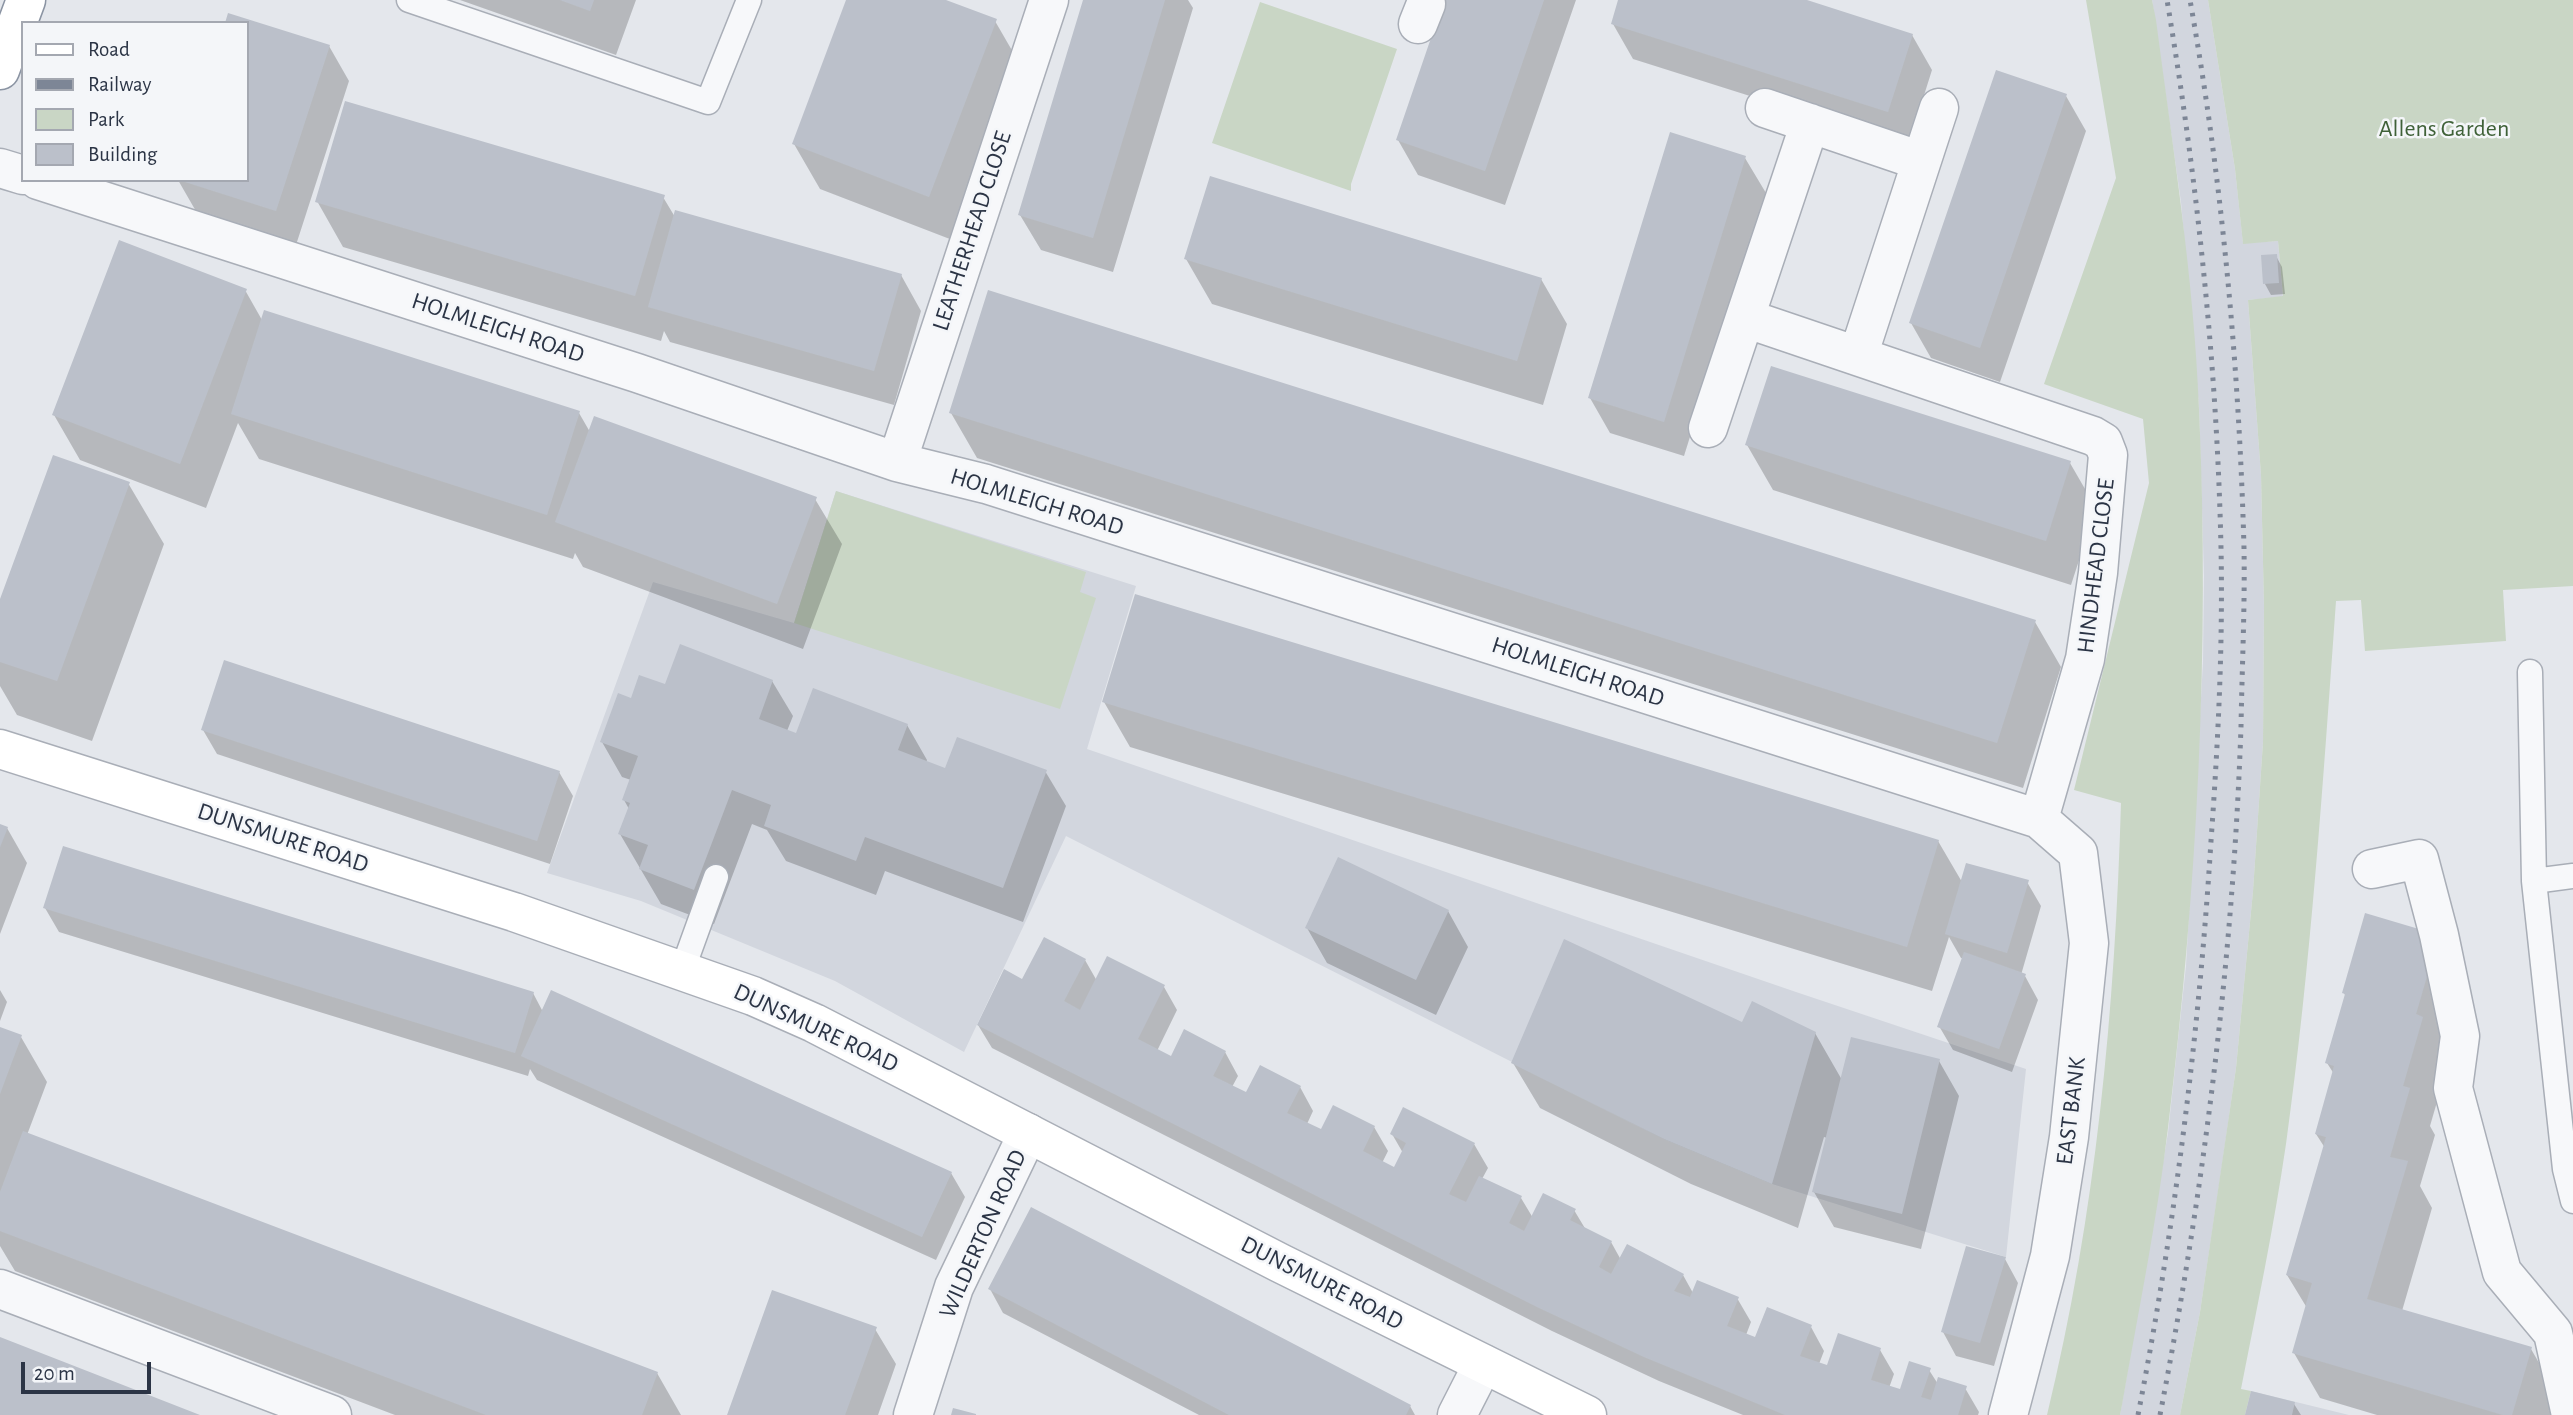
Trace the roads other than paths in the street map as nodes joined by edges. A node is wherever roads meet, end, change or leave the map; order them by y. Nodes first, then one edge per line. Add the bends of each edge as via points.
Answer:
1 (26, 0) edge
2 (409, 0) edge
3 (749, 0) edge
4 (1049, 0) edge
5 (0, 70) edge
6 (1765, 108) dead end
7 (1939, 108) dead end
8 (1810, 123) junction
9 (1921, 161) junction
10 (0, 168) edge
11 (21, 174) edge
12 (43, 182) edge
13 (1745, 318) junction
14 (1858, 356) junction
15 (1708, 428) dead end
16 (897, 462) junction
17 (2530, 672) dead end
18 (0, 749) edge
19 (2039, 819) junction
20 (2372, 869) dead end
21 (2573, 876) edge
22 (716, 877) dead end
23 (2533, 881) junction
24 (682, 971) junction
25 (1028, 1133) junction
26 (2569, 1169) edge
27 (2573, 1201) edge
28 (0, 1289) edge
29 (1483, 1364) junction
30 (332, 1415) edge
31 (913, 1415) edge
32 (1457, 1415) edge
33 (1587, 1415) edge
34 (2008, 1415) edge
35 (2571, 1415) edge

1 - 5 main road
2 - 3 lane via 708,102
4 - 16 street, LEATHERHEAD CLOSE
6 - 8 street
7 - 9 street
8 - 9 street
8 - 13 street
9 - 14 street
10 - 11 street
12 - 16 street, HOLMLEIGH ROAD via 637,373
13 - 14 street, HINDHEAD CLOSE
13 - 15 street
14 - 19 street, HINDHEAD CLOSE via 2103,442 2108,475 2085,659
16 - 19 street, HOLMLEIGH ROAD via 986,484
17 - 23 lane
18 - 24 main road, DUNSMURE ROAD via 502,908
19 - 34 street, EAST BANK via 2078,853 2089,943 2071,1124 2050,1256
20 - 35 street via 2419,859 2460,1036 2453,1088 2502,1272 2553,1333
21 - 23 lane
22 - 24 lane
23 - 26 lane
24 - 25 main road, DUNSMURE ROAD via 814,1023
25 - 29 main road, DUNSMURE ROAD
25 - 31 street, WILDERTON ROAD via 954,1287
26 - 27 lane
28 - 30 street
29 - 32 street
29 - 33 main road, DUNSMURE ROAD

